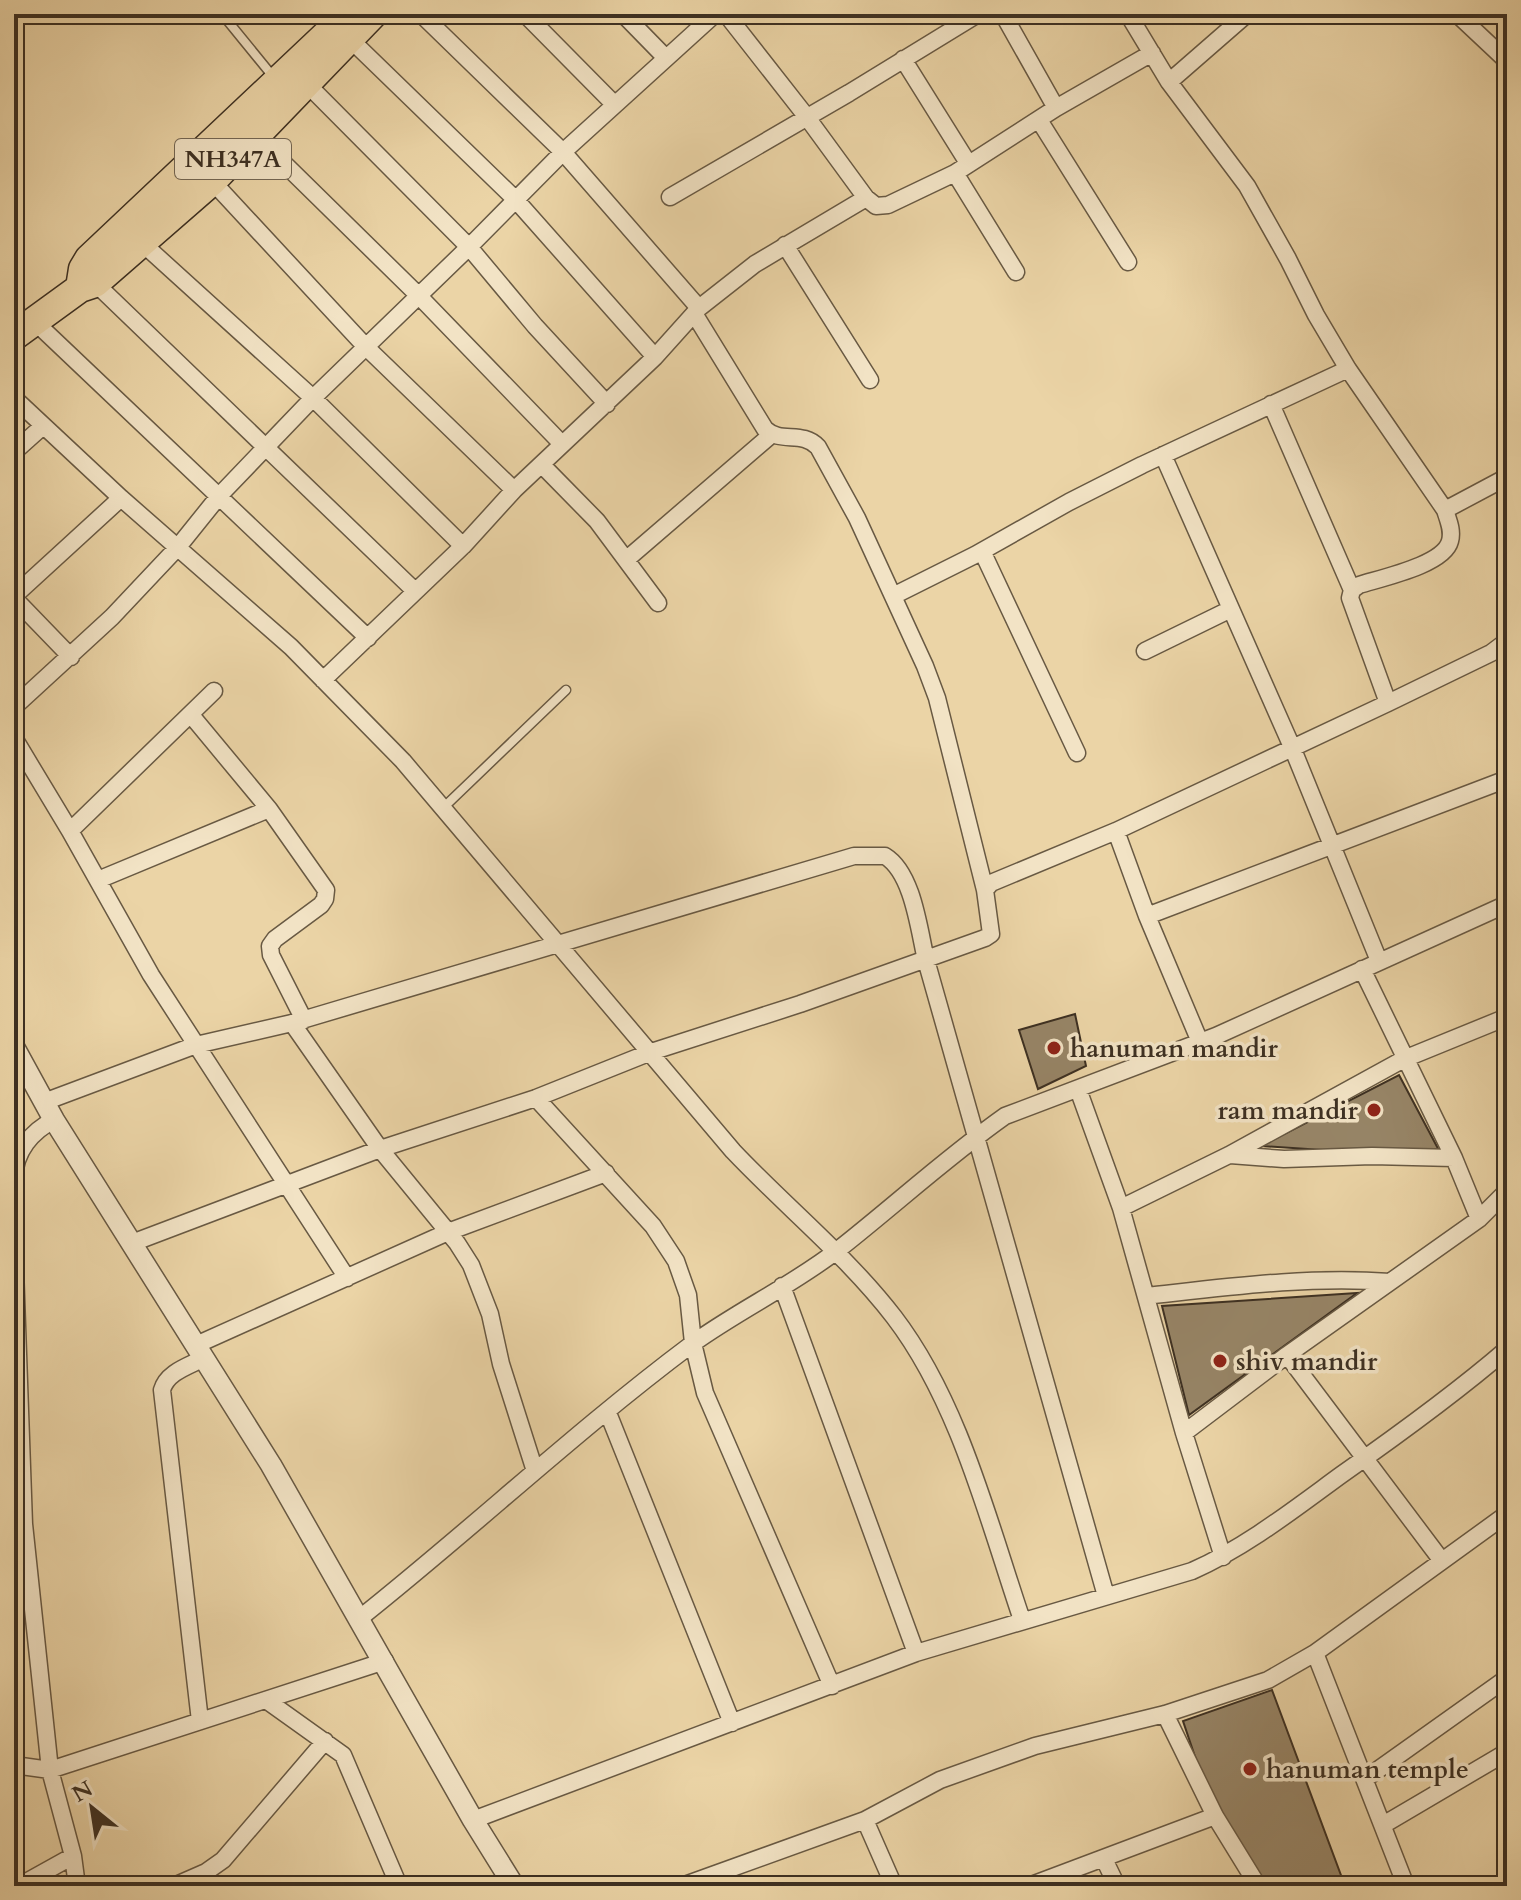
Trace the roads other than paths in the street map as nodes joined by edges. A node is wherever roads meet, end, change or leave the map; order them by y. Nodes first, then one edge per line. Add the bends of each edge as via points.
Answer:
1 (222, 14) edge
2 (373, 14) edge
3 (421, 14) edge
4 (525, 14) edge
5 (623, 14) edge
6 (978, 14) edge
7 (1003, 14) edge
8 (1128, 14) edge
9 (1247, 14) edge
10 (1457, 14) edge
11 (715, 15) edge
12 (349, 26) edge
13 (1152, 53) junction
14 (665, 57) junction
15 (903, 59) junction
16 (1507, 61) edge
17 (292, 79) junction
18 (1169, 82) junction
19 (614, 104) junction
20 (1056, 108) junction
21 (806, 116) junction
22 (1039, 120) junction
23 (256, 136) junction
24 (563, 152) junction
25 (961, 168) junction
26 (212, 181) junction
27 (670, 197) dead end
28 (866, 198) junction
29 (515, 199) junction
30 (141, 242) junction
31 (785, 245) junction
32 (469, 247) junction
33 (1128, 262) dead end
34 (1016, 272) dead end
35 (88, 286) junction
36 (418, 295) junction
37 (697, 312) junction
38 (24, 328) edge
39 (366, 347) junction
40 (655, 357) junction
41 (1348, 369) junction
42 (870, 380) dead end
43 (14, 398) edge
44 (313, 398) junction
45 (607, 404) junction
46 (1271, 404) junction
47 (43, 426) junction
48 (771, 435) junction
49 (562, 444) junction
50 (268, 447) junction
51 (14, 452) edge
52 (1163, 455) junction
53 (542, 465) junction
54 (1507, 477) edge
55 (514, 490) junction
56 (219, 496) junction
57 (121, 498) junction
58 (1445, 510) junction
59 (463, 546) junction
60 (178, 547) junction
61 (982, 551) junction
62 (627, 559) junction
63 (1352, 590) junction
64 (415, 591) junction
65 (893, 596) junction
66 (14, 597) edge
67 (658, 603) dead end
68 (1231, 609) junction
69 (368, 638) junction
70 (1507, 641) edge
71 (1145, 651) dead end
72 (71, 657) junction
73 (323, 680) junction
74 (566, 690) dead end
75 (214, 691) dead end
76 (1388, 703) junction
77 (14, 707) edge
78 (191, 715) junction
79 (14, 738) edge
80 (1292, 747) junction
81 (1077, 753) dead end
82 (1507, 779) edge
83 (443, 808) junction
84 (269, 809) junction
85 (70, 831) junction
86 (1116, 831) junction
87 (1332, 844) junction
88 (98, 880) junction
89 (985, 890) junction
90 (1507, 904) edge
91 (1147, 916) junction
92 (557, 945) junction
93 (926, 960) junction
94 (1379, 961) junction
95 (1362, 969) junction
96 (1507, 1017) edge
97 (298, 1022) junction
98 (1200, 1042) junction
99 (196, 1045) junction
100 (14, 1047) edge
101 (651, 1052) junction
102 (1404, 1059) junction
103 (21, 1081) edge
104 (1078, 1089) junction
105 (536, 1098) junction
106 (49, 1111) junction
107 (976, 1136) junction
108 (380, 1149) junction
109 (1229, 1155) junction
110 (1454, 1158) junction
111 (606, 1173) junction
112 (14, 1178) edge
113 (286, 1186) junction
114 (1507, 1191) edge
115 (1121, 1208) junction
116 (1479, 1219) junction
117 (448, 1232) junction
118 (14, 1240) edge
119 (132, 1243) junction
120 (837, 1251) junction
121 (347, 1278) junction
122 (1390, 1282) junction
123 (782, 1286) junction
124 (1146, 1296) junction
125 (693, 1343) junction
126 (1507, 1349) edge
127 (200, 1352) junction
128 (1287, 1355) junction
129 (608, 1413) junction
130 (1184, 1433) junction
131 (1365, 1458) junction
132 (535, 1471) junction
133 (1507, 1514) edge
134 (19, 1519) edge
135 (1223, 1557) junction
136 (1442, 1561) junction
137 (1106, 1596) junction
138 (360, 1618) junction
139 (1022, 1620) junction
140 (916, 1653) junction
141 (1315, 1653) junction
142 (385, 1661) junction
143 (1507, 1678) edge
144 (832, 1686) junction
145 (266, 1700) junction
146 (1165, 1714) junction
147 (200, 1721) junction
148 (732, 1723) junction
149 (325, 1741) junction
150 (1507, 1752) edge
151 (14, 1765) edge
152 (50, 1770) junction
153 (1365, 1779) junction
154 (1215, 1816) junction
155 (473, 1820) junction
156 (865, 1820) junction
157 (1383, 1825) junction
158 (73, 1856) junction
159 (1104, 1859) junction
160 (19, 1886) edge
161 (77, 1886) edge
162 (174, 1886) edge
163 (399, 1886) edge
164 (514, 1886) edge
165 (682, 1886) edge
166 (894, 1886) edge
167 (1029, 1886) edge
168 (1117, 1886) edge
169 (1258, 1886) edge
170 (1406, 1886) edge

1 - 17 lane
2 - 12 highway, NH347A
3 - 24 street
4 - 19 street
5 - 14 street
6 - 15 street
7 - 20 street
8 - 13 street
9 - 18 street
10 - 16 street
11 - 14 street
11 - 21 street
12 - 17 highway, NH347A
12 - 29 street
13 - 18 street
13 - 20 street
14 - 19 street
15 - 21 street
15 - 25 street
17 - 23 highway, NH347A
17 - 32 street
17 - 35 highway, NH347A via 89,259 83,269
18 - 41 street via 1247,186
19 - 24 street
20 - 22 street
21 - 27 street
21 - 28 street
22 - 25 street
22 - 33 street
23 - 26 highway, NH347A
23 - 36 street
24 - 29 street
24 - 37 street
25 - 28 street via 888,205 876,206
25 - 34 street
26 - 30 highway, NH347A
26 - 39 street
28 - 31 street
29 - 32 street
29 - 40 street
30 - 35 highway, NH347A
30 - 44 street
31 - 37 street
31 - 42 street
32 - 36 street
32 - 45 street
35 - 38 highway, NH347A
35 - 50 street
36 - 39 street
36 - 49 street
37 - 40 street
37 - 48 street
38 - 56 street
39 - 44 street
39 - 55 street
40 - 45 street
41 - 46 street
41 - 58 street
43 - 47 street
44 - 50 street
44 - 59 street
45 - 49 street
46 - 52 street
46 - 63 street
47 - 51 street
47 - 57 street
48 - 62 street
48 - 65 street via 804,436 818,447
49 - 53 street
50 - 56 street
50 - 64 street
52 - 61 street
52 - 68 street
53 - 55 street
53 - 62 street
54 - 58 street
55 - 59 street
56 - 60 street
56 - 69 street
57 - 60 street
57 - 66 street
58 - 63 street via 1451,530 1446,551
59 - 64 street
60 - 72 street
60 - 73 street
61 - 65 street
61 - 81 street
62 - 67 street
63 - 76 street via 1350,598
64 - 69 street
65 - 89 street via 937,698
66 - 72 street
68 - 71 street
68 - 80 street
69 - 73 street
70 - 76 street
72 - 77 street
73 - 83 street
74 - 83 lane
75 - 78 street
76 - 80 street
78 - 84 street
78 - 85 street
79 - 85 street
80 - 86 street
80 - 87 street
82 - 87 street
83 - 92 street
84 - 88 street
84 - 97 street via 326,890 321,905 270,946
85 - 88 street
86 - 89 street
86 - 91 street
87 - 91 street
87 - 94 street
88 - 99 street
89 - 93 street via 991,934
90 - 94 street
91 - 98 street
92 - 93 street via 872,854 885,856 902,872
92 - 97 street
92 - 101 street
93 - 101 street
93 - 107 street
94 - 95 street
95 - 98 street
95 - 102 street
96 - 102 street
97 - 99 street
97 - 108 street
98 - 104 street
99 - 106 street
99 - 113 street
100 - 103 street
101 - 105 street
101 - 120 street via 733,1151
102 - 109 street
102 - 110 street
103 - 106 street
104 - 107 street via 1005,1116
104 - 115 street
105 - 108 street
105 - 111 street
106 - 112 street via 25,1143
106 - 119 street
107 - 120 street
107 - 137 street
108 - 113 street
108 - 117 street
109 - 110 street
109 - 115 street
110 - 116 street
111 - 117 street
111 - 125 street via 676,1261 688,1295
113 - 119 street
113 - 121 street
114 - 116 street
115 - 124 street
116 - 122 street
117 - 121 street
117 - 132 street via 482,1290
118 - 134 street
119 - 127 street
120 - 123 street
120 - 139 street via 916,1348 966,1454
121 - 127 street
122 - 124 street via 1291,1281
122 - 128 street
123 - 125 street
123 - 140 street
124 - 130 street
125 - 129 street
125 - 144 street via 705,1393
126 - 131 street
127 - 138 street
127 - 147 street via 164,1381 162,1390
128 - 130 street
128 - 131 street
129 - 132 street
129 - 148 street
130 - 135 street
131 - 135 street
131 - 136 street
132 - 138 street
133 - 136 street
134 - 152 street
135 - 137 street
136 - 141 street
137 - 139 street
138 - 142 street
139 - 140 street
140 - 144 street
141 - 146 street via 1268,1680
141 - 153 street
142 - 145 street
142 - 155 street
143 - 153 street
144 - 148 street
145 - 147 street
145 - 149 street
146 - 154 street
146 - 156 street via 1035,1746 940,1780
147 - 152 street
148 - 155 street
149 - 162 street via 223,1860
149 - 163 street via 348,1764
150 - 157 street
151 - 152 street
152 - 158 street
153 - 157 street
154 - 159 street
154 - 169 street
155 - 164 street
156 - 165 street
156 - 166 street
157 - 170 street
158 - 160 street
158 - 161 street
159 - 167 street
159 - 168 street

